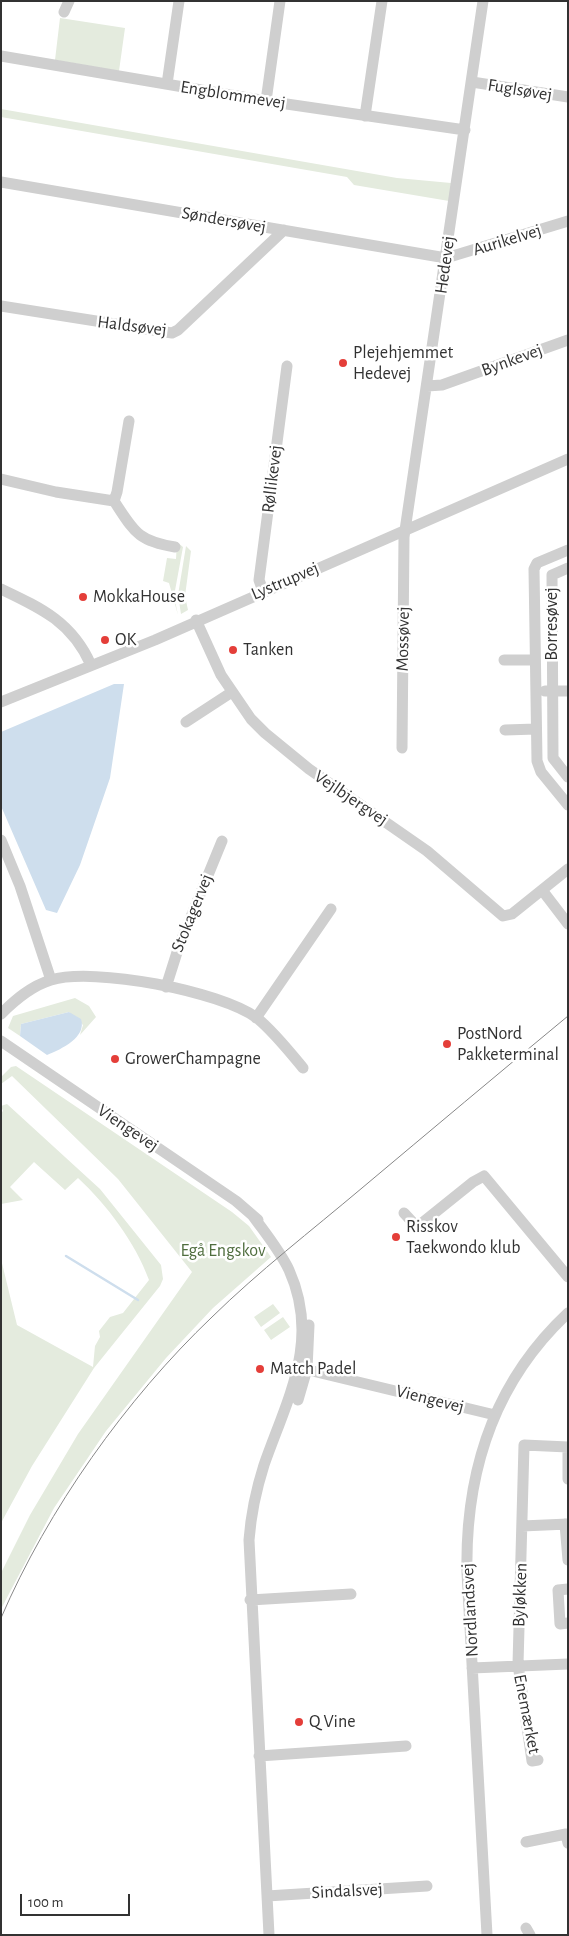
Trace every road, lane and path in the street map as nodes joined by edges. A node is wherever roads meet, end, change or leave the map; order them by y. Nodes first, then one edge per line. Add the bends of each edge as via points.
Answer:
1 (179, 1) edge
2 (280, 1) edge
3 (382, 1) edge
4 (483, 1) edge
5 (1, 56) edge
6 (472, 82) junction
7 (167, 84) junction
8 (568, 97) edge
9 (266, 101) junction
10 (365, 116) junction
11 (465, 130) junction
12 (1, 182) edge
13 (568, 221) edge
14 (284, 230) junction
15 (446, 258) junction
16 (1, 306) edge
17 (568, 340) edge
18 (286, 366) dead end
19 (427, 386) junction
20 (129, 421) dead end
21 (568, 459) edge
22 (1, 479) edge
23 (114, 501) junction
24 (406, 529) junction
25 (175, 547) dead end
26 (568, 550) edge
27 (568, 568) edge
28 (1, 589) edge
29 (263, 590) junction
30 (196, 620) junction
31 (504, 660) dead end
32 (535, 660) junction
33 (91, 665) junction
34 (552, 691) junction
35 (568, 691) edge
36 (232, 692) junction
37 (536, 692) junction
38 (1, 702) edge
39 (186, 722) dead end
40 (536, 729) junction
41 (505, 730) dead end
42 (402, 748) dead end
43 (568, 777) edge
44 (566, 800) edge
45 (1, 840) edge
46 (222, 841) dead end
47 (568, 869) edge
48 (542, 890) junction
49 (331, 909) dead end
50 (568, 924) edge
51 (51, 980) junction
52 (166, 987) junction
53 (1, 1014) edge
54 (256, 1018) junction
55 (1, 1041) edge
56 (303, 1068) dead end
57 (404, 1213) dead end
58 (568, 1278) edge
59 (568, 1313) edge
60 (303, 1368) junction
61 (495, 1415) junction
62 (568, 1448) edge
63 (568, 1479) edge
64 (567, 1524) edge
65 (522, 1526) junction
66 (568, 1560) edge
67 (568, 1589) edge
68 (351, 1594) dead end
69 (250, 1600) junction
70 (568, 1623) edge
71 (518, 1664) junction
72 (568, 1664) edge
73 (472, 1668) junction
74 (406, 1746) dead end
75 (259, 1756) junction
76 (538, 1760) dead end
77 (567, 1837) edge
78 (526, 1842) dead end
79 (428, 1886) dead end
80 (267, 1896) junction
81 (269, 1935) edge
82 (487, 1935) edge

1 - 7 street
2 - 9 street
3 - 10 street
4 - 6 street, Hedevej
5 - 7 street, Engblommevej
6 - 8 street, Fuglsøvej
6 - 11 street, Hedevej
7 - 9 street, Engblommevej
9 - 10 street, Engblommevej
10 - 11 street, Engblommevej
11 - 15 street, Hedevej
12 - 14 street, Søndersøvej
13 - 15 street, Aurikelvej
14 - 15 street, Søndersøvej
14 - 16 street, Haldsøvej via 172,333
15 - 19 street, Hedevej
17 - 19 street, Bynkevej via 442,385
18 - 29 street, Røllikevej via 259,580
19 - 24 street, Hedevej
20 - 23 street
21 - 24 street, Lystrupvej
22 - 23 street
23 - 25 street via 140,536 148,542
24 - 29 street, Lystrupvej
24 - 42 street, Mossøvej
26 - 32 street, Borresøvej via 534,566
27 - 34 street, Borresøvej via 552,575
28 - 33 street via 61,622
29 - 30 street, Lystrupvej
30 - 33 street, Lystrupvej
30 - 36 street, Vejlbjergvej via 216,667
31 - 32 street, Borresøvej
32 - 37 street, Borresøvej
33 - 38 street, Lystrupvej
34 - 35 street
34 - 37 street
34 - 43 street, Borresøvej via 553,758
36 - 39 street
36 - 48 street, Vejlbjergvej via 251,719 283,750 427,851 503,916 512,914
37 - 40 street, Borresøvej
40 - 41 street
40 - 44 street, Borresøvej via 538,766
45 - 51 street
46 - 52 street, Stokagervej via 176,952
47 - 48 street
48 - 50 street
49 - 54 street
51 - 52 street via 86,976
51 - 53 street via 32,989
52 - 54 street via 214,997
54 - 56 street
55 - 60 street, Viengevej via 253,1216 284,1261 294,1285 302,1319
57 - 58 street via 417,1227 484,1176
59 - 61 street, Nordlandsvej via 523,1365
60 - 61 street, Viengevej
60 - 69 street via 295,1406 265,1464 251,1516
61 - 73 street, Nordlandsvej via 476,1470 468,1520
62 - 63 street, Byløkken
62 - 65 street, Byløkken via 524,1446
64 - 65 street
64 - 66 street
65 - 71 street, Byløkken
67 - 70 street via 558,1590 560,1624
68 - 69 street
69 - 75 street
71 - 72 street, Enemærket
71 - 73 street, Enemærket
71 - 76 street, Enemærket via 532,1761
73 - 82 street, Nordlandsvej
74 - 75 street
75 - 80 street
77 - 78 street
79 - 80 street, Sindalsvej
80 - 81 street

